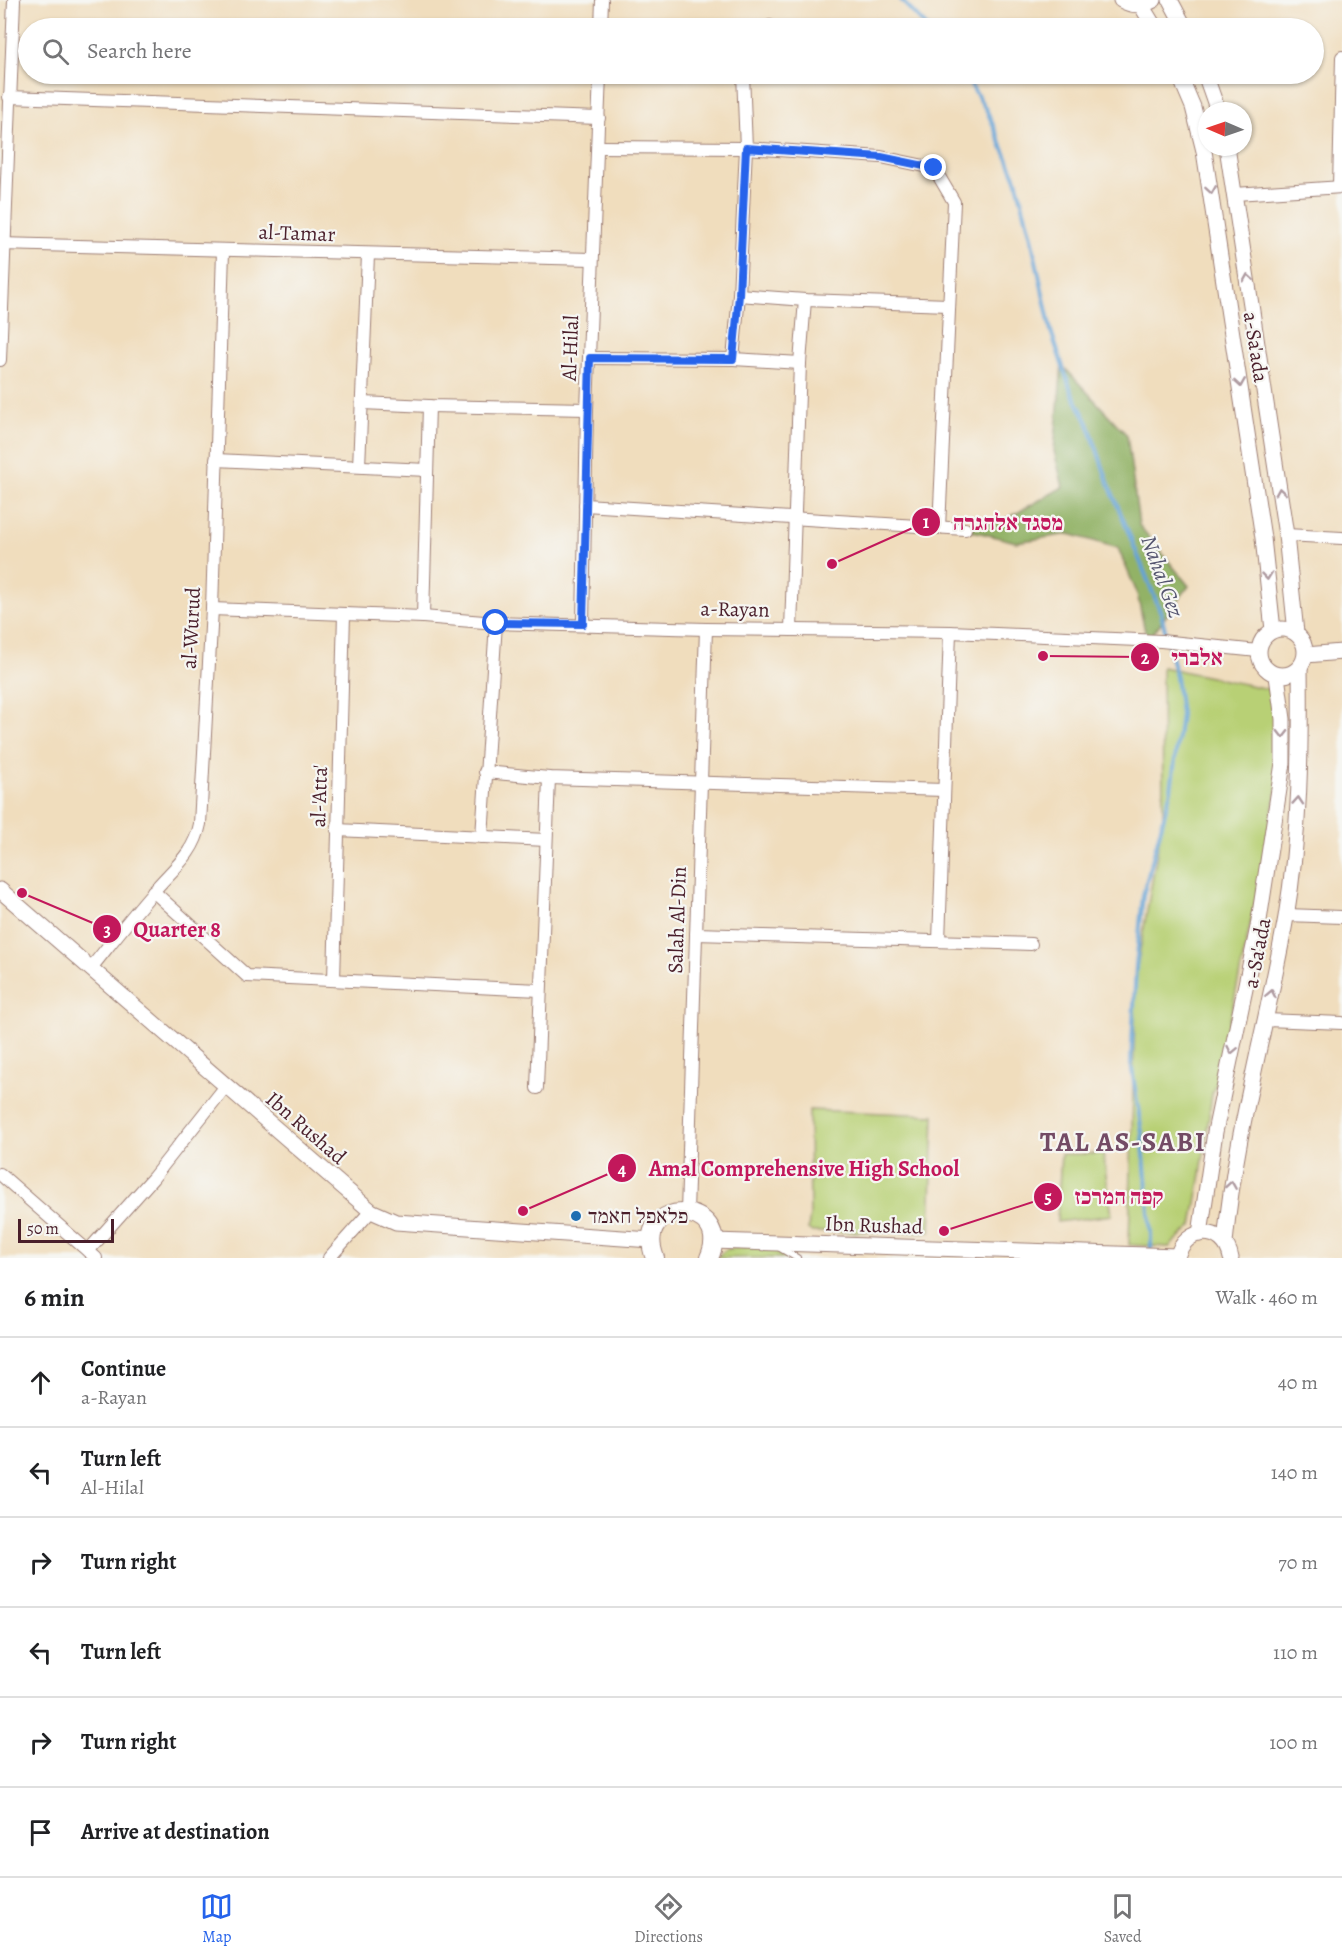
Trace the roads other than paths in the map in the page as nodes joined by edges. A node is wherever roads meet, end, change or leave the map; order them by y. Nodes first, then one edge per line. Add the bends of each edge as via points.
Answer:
1 (14, 0) edge
2 (602, 0) edge
3 (1121, 0) edge
4 (1170, 0) edge
5 (1148, 3) edge
6 (601, 18) edge
7 (1152, 18) edge
8 (1180, 18) edge
9 (1342, 57) edge
10 (600, 84) edge
11 (743, 84) edge
12 (1183, 84) edge
13 (1208, 84) edge
14 (9, 98) junction
15 (1215, 102) edge
16 (599, 118) junction
17 (598, 147) junction
18 (746, 148) junction
19 (1229, 156) edge
20 (1340, 187) edge
21 (1235, 194) junction
22 (2, 245) edge
23 (223, 251) junction
24 (368, 255) junction
25 (592, 259) junction
26 (739, 295) junction
27 (805, 300) junction
28 (949, 305) junction
29 (590, 358) junction
30 (733, 359) junction
31 (0, 360) edge
32 (800, 363) junction
33 (362, 403) junction
34 (429, 406) junction
35 (587, 409) junction
36 (216, 460) junction
37 (359, 466) junction
38 (427, 470) junction
39 (585, 505) junction
40 (795, 519) junction
41 (939, 528) junction
42 (965, 529) dead end
43 (1286, 535) junction
44 (1342, 538) edge
45 (212, 609) junction
46 (344, 614) junction
47 (423, 617) junction
48 (496, 623) junction
49 (583, 624) junction
50 (706, 629) junction
51 (791, 630) junction
52 (1273, 630) junction
53 (950, 632) junction
54 (1296, 633) junction
55 (1258, 651) junction
56 (1342, 652) edge
57 (1303, 661) junction
58 (1277, 676) junction
59 (485, 772) junction
60 (549, 778) junction
61 (701, 783) junction
62 (944, 790) junction
63 (337, 830) junction
64 (482, 837) junction
65 (546, 840) junction
66 (0, 890) edge
67 (153, 891) junction
68 (1286, 915) junction
69 (1342, 917) edge
70 (696, 934) junction
71 (939, 941) junction
72 (1031, 944) dead end
73 (91, 968) junction
74 (334, 980) junction
75 (540, 990) junction
76 (1266, 1020) junction
77 (1342, 1023) edge
78 (226, 1086) junction
79 (537, 1088) dead end
80 (0, 1174) edge
81 (371, 1211) junction
82 (687, 1212) junction
83 (1200, 1234) junction
84 (772, 1243) junction
85 (1225, 1243) junction
86 (653, 1249) edge
87 (711, 1250) edge
88 (92, 1254) edge
89 (1063, 1255) edge
90 (1177, 1257) edge
91 (329, 1258) edge
92 (797, 1258) edge
93 (1231, 1258) edge

1 - 14 street
2 - 6 street
3 - 5 street via 1131,5
4 - 8 street
5 - 7 street
9 - 20 street
10 - 16 street, Al-Hilal
11 - 18 street
12 -> 52 street, a-Sa'ada via 1204,151 1262,527
13 - 15 street
14 - 16 street
14 - 22 street
16 - 17 street, Al-Hilal
17 - 18 street
17 - 25 street, Al-Hilal
18 - 26 street
18 - 28 street via 881,157 934,168 954,202
19 - 21 street, a-Sa'ada
20 - 21 street
43 -> 21 street, a-Sa'ada
22 - 23 street, al-Tamar
22 - 31 street
23 - 24 street, al-Tamar
23 - 36 street, al-Wurud
24 - 25 street, al-Tamar
24 - 33 street
25 - 29 street, Al-Hilal
26 - 27 street
26 - 30 street
27 - 28 street
27 - 32 street
28 - 41 street
29 - 30 street
29 - 35 street, Al-Hilal
30 - 32 street
32 - 40 street
33 - 34 street
33 - 37 street
34 - 35 street
34 - 38 street
35 - 39 street, Al-Hilal
36 - 37 street
36 - 45 street, al-Wurud
37 - 38 street
38 - 47 street
39 - 40 street
39 - 49 street, Al-Hilal
40 - 41 street
40 - 51 street
41 - 42 street
43 - 44 street
43 - 54 street, a-Sa'ada
45 - 46 street, a-Rayan
45 - 67 street, al-Wurud via 200,824 190,850
46 - 47 street, a-Rayan
46 - 63 street, al-'Atta'
47 - 48 street, a-Rayan
48 - 49 street, a-Rayan
48 - 59 street
49 - 50 street, a-Rayan
50 - 51 street, a-Rayan
50 - 61 street, Salah Al-Din
51 - 53 street, a-Rayan
52 - 54 street
52 - 55 street via 1266,634
53 - 55 street, a-Rayan via 1161,641
53 - 62 street
54 - 57 street via 1301,639
55 - 58 street via 1262,666
56 - 57 street
57 - 58 street via 1294,672
68 -> 57 street, a-Sa'ada via 1296,834
58 -> 83 street, a-Sa'ada via 1283,719 1283,764 1258,927 1215,1131
59 - 60 street
59 - 64 street
60 - 61 street
60 - 65 street
61 - 62 street
61 - 70 street, Salah Al-Din
62 - 71 street
63 - 64 street
63 - 74 street, al-'Atta'
64 - 65 street
65 - 75 street
66 - 73 street, Ibn Rushad
67 - 73 street, al-Wurud
67 - 74 street via 247,976
68 - 69 street
76 -> 68 street, a-Sa'ada
70 - 71 street
70 - 82 street, Salah Al-Din
71 - 72 street
73 - 78 street, Ibn Rushad
74 - 75 street
75 - 79 street
76 - 77 street
85 -> 76 street, a-Sa'ada via 1236,1155
78 - 81 street, Ibn Rushad
78 - 88 street
80 - 88 street
81 - 86 street, Ibn Rushad via 396,1222
81 - 91 street
82 - 86 main road via 666,1216 654,1230
82 - 87 main road via 703,1220 711,1231
83 - 85 street via 1214,1235
83 - 90 street via 1186,1240
84 - 87 street, Ibn Rushad
84 - 89 street, Ibn Rushad
84 - 92 lane
85 - 93 street
89 - 90 street, Ibn Rushad

